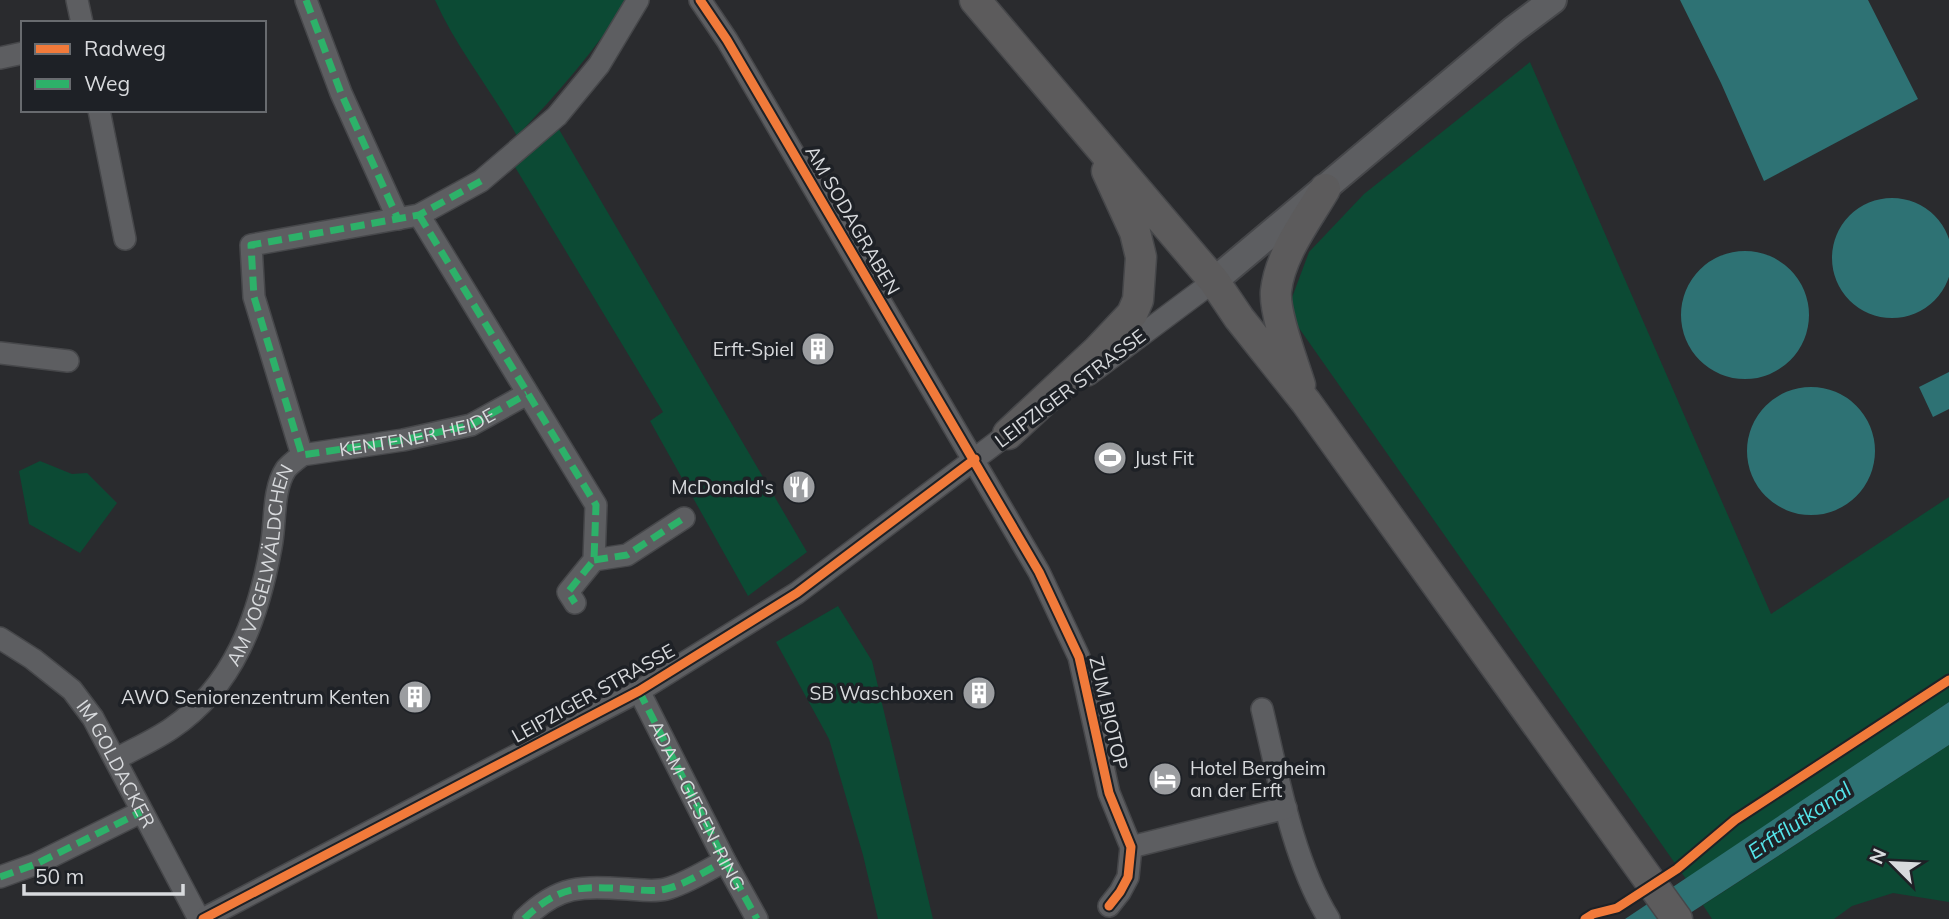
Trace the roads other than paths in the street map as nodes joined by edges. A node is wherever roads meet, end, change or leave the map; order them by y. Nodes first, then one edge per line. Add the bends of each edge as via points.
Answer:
1 (77, 0) edge
2 (306, 0) edge
3 (638, 0) edge
4 (700, 0) edge
5 (975, 0) edge
6 (1553, 0) edge
7 (82, 21) edge
8 (21, 53) edge
9 (0, 58) edge
10 (99, 112) edge
11 (1092, 139) junction
12 (1325, 189) junction
13 (409, 217) junction
14 (125, 239) dead end
15 (1214, 281) junction
16 (0, 353) edge
17 (68, 361) dead end
18 (527, 394) junction
19 (1306, 402) junction
20 (1008, 434) junction
21 (302, 454) junction
22 (975, 459) junction
23 (684, 517) dead end
24 (594, 560) junction
25 (575, 603) dead end
26 (0, 638) edge
27 (639, 691) junction
28 (1262, 709) dead end
29 (116, 759) junction
30 (1286, 808) junction
31 (141, 812) junction
32 (1131, 847) junction
33 (725, 861) junction
34 (0, 877) edge
35 (1108, 906) dead end
36 (201, 919) edge
37 (524, 919) edge
38 (757, 919) edge
39 (1329, 919) edge
40 (1677, 919) edge

1 - 7 street
2 - 13 street via 341,93
3 - 13 street via 599,65 557,116 481,181
4 - 22 street, AM SODAGRABEN
5 - 11 main road
6 - 12 street
8 - 9 street
10 - 14 street
11 - 15 main road
11 - 20 main road via 1135,232 1141,257 1138,300 1132,314 1097,351
12 - 15 street
12 - 19 main road via 1285,257 1276,293
13 - 18 street
13 - 21 street, AM VOGELWÄLDCHEN via 251,245 254,297
15 - 19 main road
15 - 20 street, LEIPZIGER STRASSE
16 - 17 street
18 - 21 street, KENTENER HEIDE via 471,425
18 - 24 street via 596,505
19 - 40 main road
20 - 22 street, LEIPZIGER STRASSE
21 - 29 street, AM VOGELWÄLDCHEN via 286,469 279,487 259,599 235,661 219,685 172,728
22 - 27 street, LEIPZIGER STRASSE via 797,593
22 - 32 street, ZUM BIOTOP via 1039,572 1079,657 1109,793
23 - 24 street via 627,555
24 - 25 street via 568,592
26 - 29 street, IM GOLDACKER via 72,691
27 - 33 street, ADAM-GIESEN-RING
27 - 36 street, LEIPZIGER STRASSE
28 - 30 street
29 - 31 street, IM GOLDACKER
30 - 32 street
30 - 39 street via 1317,899
31 - 34 street
31 - 36 street, IM GOLDACKER
32 - 35 street via 1128,877
33 - 37 street via 668,888 593,887 558,893
33 - 38 street, ADAM-GIESEN-RING

